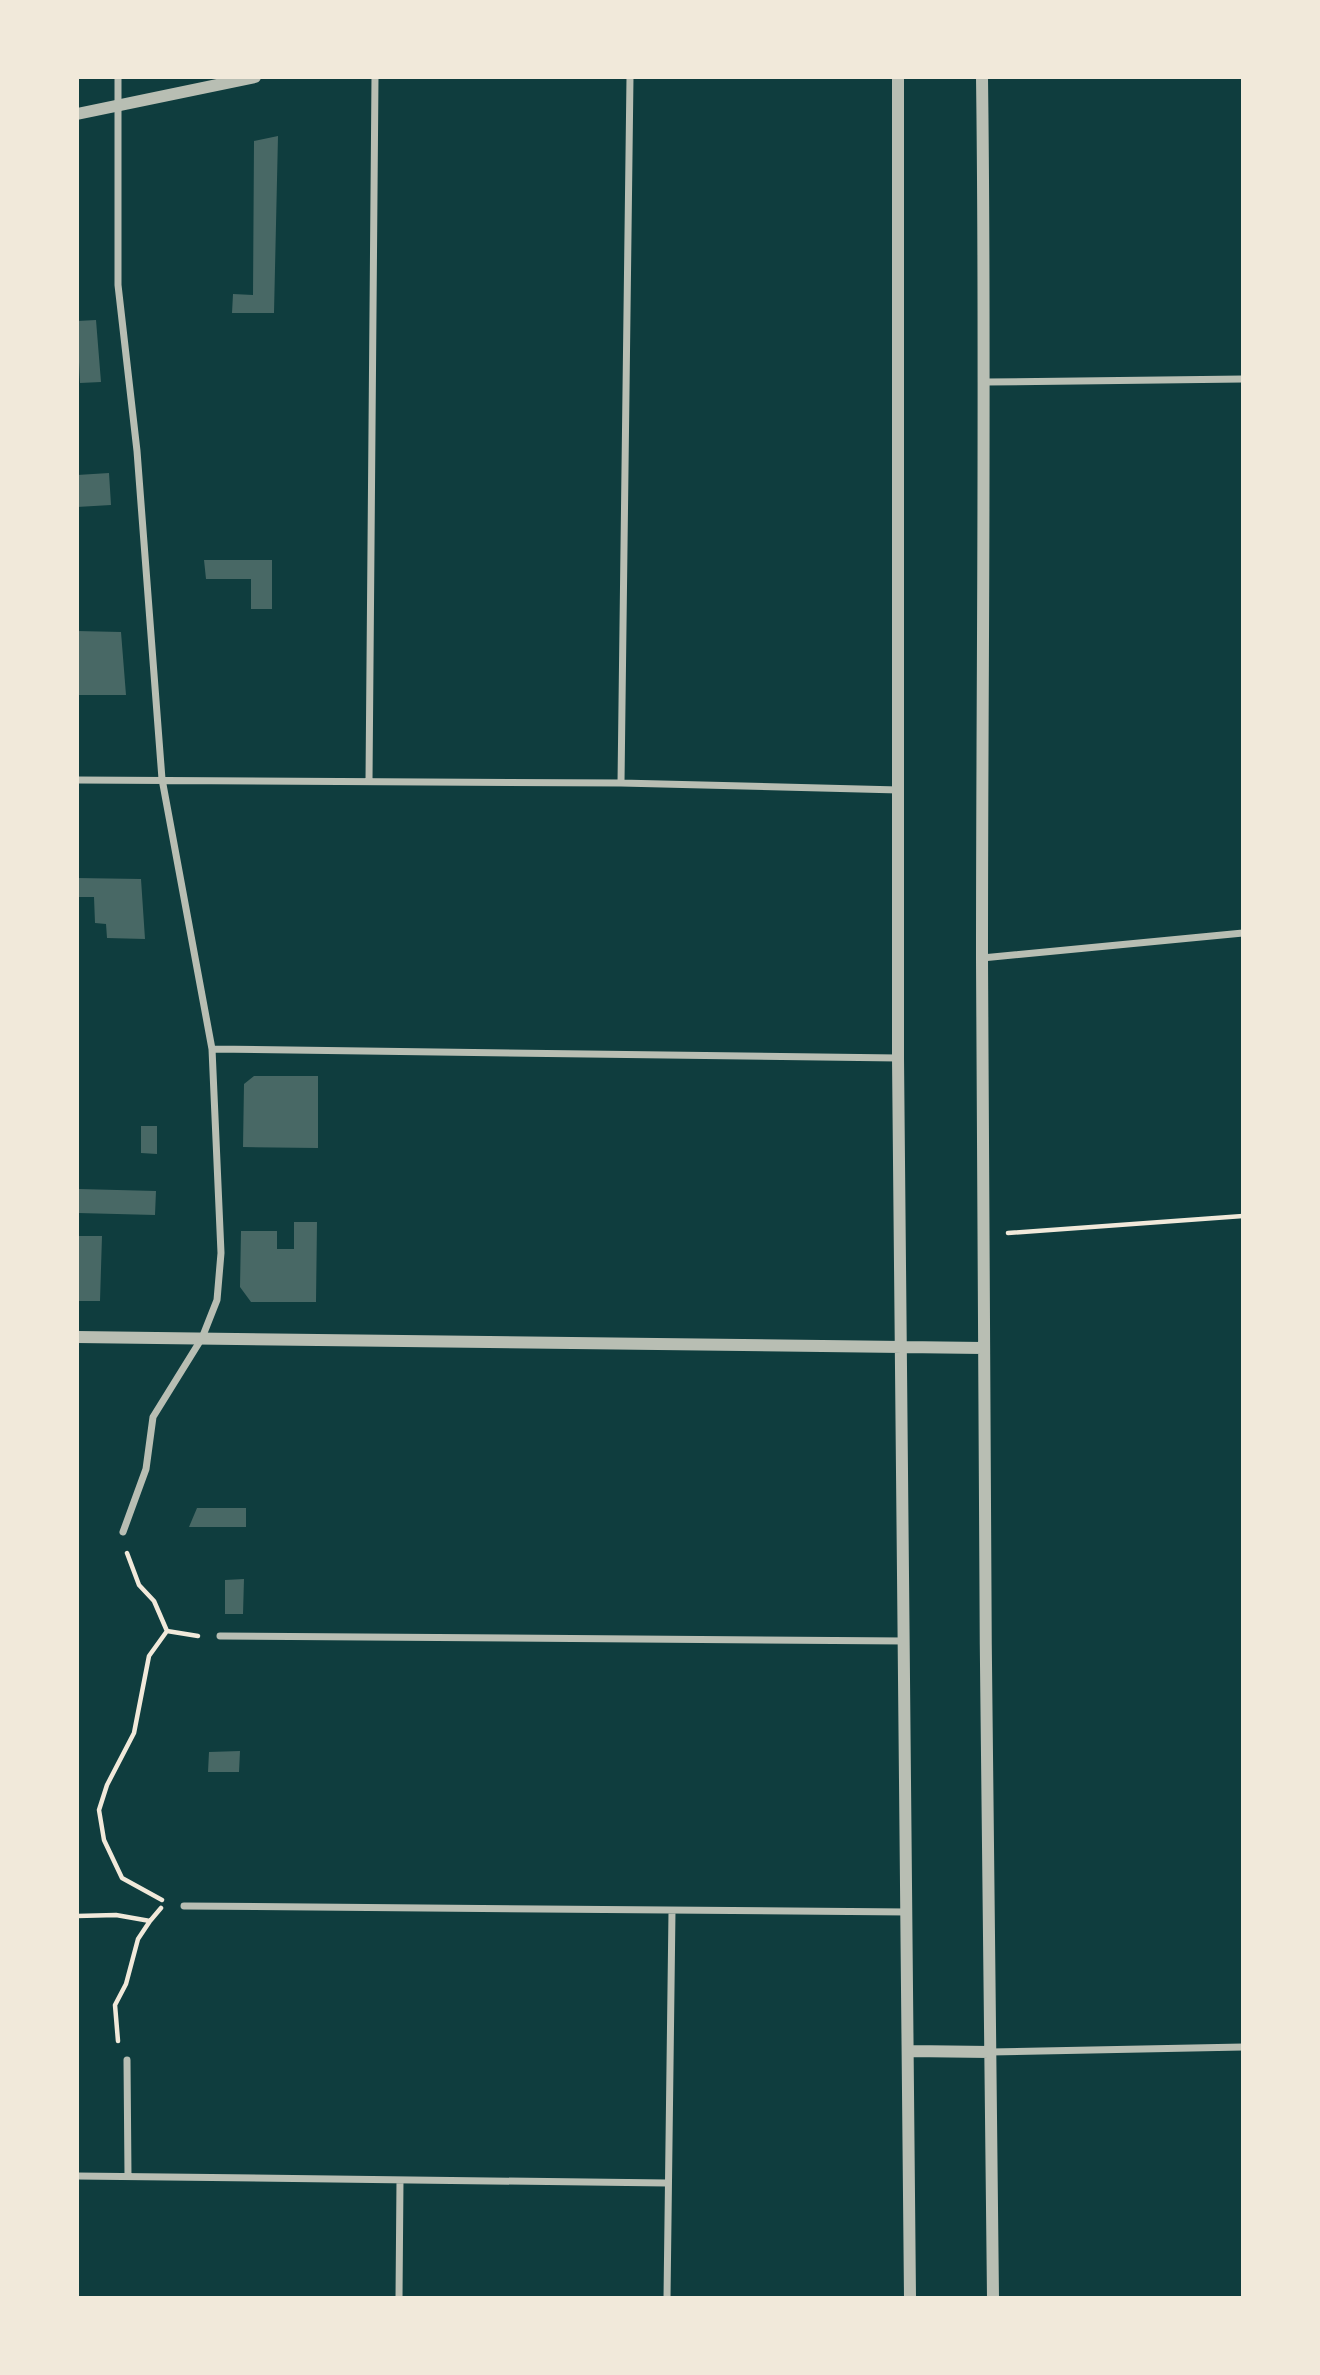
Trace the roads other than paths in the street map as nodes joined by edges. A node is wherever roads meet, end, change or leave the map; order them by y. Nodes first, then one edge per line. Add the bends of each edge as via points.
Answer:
1 (118, 77) edge
2 (255, 77) edge
3 (374, 77) edge
4 (630, 77) edge
5 (898, 77) edge
6 (982, 77) edge
7 (116, 107) junction
8 (77, 114) edge
9 (1243, 379) edge
10 (986, 382) junction
11 (162, 779) junction
12 (77, 780) edge
13 (369, 781) junction
14 (621, 783) junction
15 (900, 790) junction
16 (1243, 933) edge
17 (982, 958) junction
18 (212, 1049) junction
19 (898, 1058) junction
20 (77, 1337) edge
21 (202, 1338) junction
22 (983, 1348) junction
23 (900, 1349) junction
24 (123, 1532) road end
25 (220, 1636) road end
26 (905, 1641) junction
27 (184, 1906) dead end
28 (672, 1911) junction
29 (908, 1912) junction
30 (1243, 2047) edge
31 (910, 2051) junction
32 (990, 2052) junction
33 (127, 2060) road end
34 (77, 2176) edge
35 (128, 2176) junction
36 (400, 2180) junction
37 (667, 2183) junction
38 (398, 2298) edge
39 (667, 2298) edge
40 (910, 2298) edge
41 (993, 2298) edge

1 - 7 street
2 - 7 street
3 - 13 street
4 - 14 street
5 - 15 street
6 - 10 street
7 - 8 street
7 - 11 street via 118,285 138,464
9 - 10 street
10 - 17 street
11 - 12 street
11 - 13 street
11 - 18 street
13 - 14 street
14 - 15 street
15 - 19 street
16 - 17 street
17 - 22 street
18 - 19 street
18 - 21 street via 221,1253 217,1300
19 - 23 street
20 - 21 street
21 - 23 street
21 - 24 street via 153,1417 146,1469
22 - 23 street
22 - 32 street
23 - 26 street
25 - 26 street
26 - 29 street
27 - 28 street
28 - 29 street
28 - 37 street
29 - 31 street
30 - 32 street
31 - 32 street
31 - 40 street
32 - 41 street
33 - 35 street
34 - 35 street
35 - 36 street
36 - 37 street
36 - 38 street
37 - 39 street

